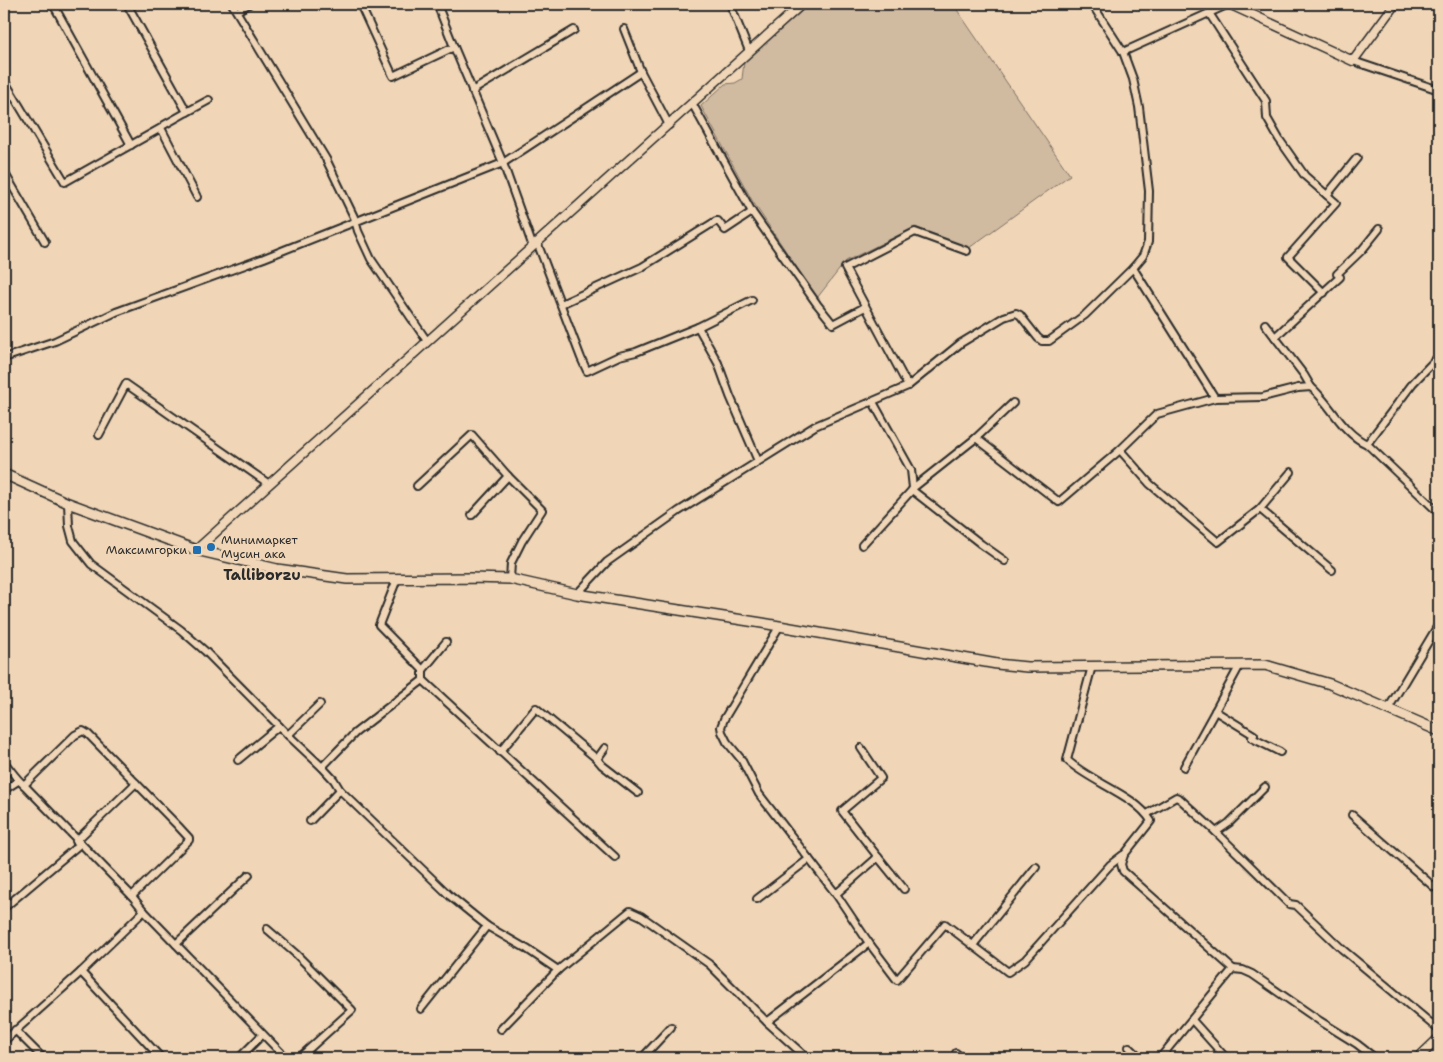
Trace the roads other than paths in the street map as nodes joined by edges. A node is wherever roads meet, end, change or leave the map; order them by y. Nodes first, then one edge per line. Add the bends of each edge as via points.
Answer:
1 (53, 4) edge
2 (127, 4) edge
3 (232, 4) edge
4 (249, 4) edge
5 (360, 4) edge
6 (437, 4) edge
7 (730, 4) edge
8 (802, 4) edge
9 (1092, 4) edge
10 (1229, 4) edge
11 (1395, 4) edge
12 (237, 11) junction
13 (1210, 13) junction
14 (624, 28) dead end
15 (574, 30) dead end
16 (454, 47) junction
17 (749, 51) junction
18 (1123, 52) junction
19 (1353, 61) junction
20 (641, 72) junction
21 (4, 80) edge
22 (1439, 90) edge
23 (472, 91) junction
24 (209, 100) dead end
25 (692, 103) junction
26 (187, 112) junction
27 (669, 125) junction
28 (164, 126) dead end
29 (131, 145) junction
30 (1357, 158) dead end
31 (503, 163) junction
32 (4, 172) edge
33 (1327, 195) junction
34 (197, 196) dead end
35 (752, 212) junction
36 (356, 222) junction
37 (1379, 229) dead end
38 (45, 242) dead end
39 (535, 245) junction
40 (967, 251) dead end
41 (1133, 268) junction
42 (1324, 293) junction
43 (752, 300) dead end
44 (561, 304) junction
45 (865, 306) junction
46 (1265, 324) dead end
47 (698, 327) junction
48 (1275, 337) junction
49 (427, 341) junction
50 (1439, 356) edge
51 (4, 358) edge
52 (908, 386) junction
53 (1311, 387) junction
54 (1215, 398) junction
55 (873, 402) junction
56 (1013, 403) dead end
57 (99, 435) dead end
58 (976, 438) junction
59 (1367, 444) junction
60 (1120, 450) junction
61 (758, 461) junction
62 (1291, 472) dead end
63 (5, 476) edge
64 (508, 476) junction
65 (269, 484) junction
66 (417, 486) dead end
67 (913, 489) junction
68 (68, 503) junction
69 (1260, 510) junction
70 (1439, 513) edge
71 (472, 515) dead end
72 (862, 544) dead end
73 (196, 550) junction
74 (1005, 561) dead end
75 (1332, 570) dead end
76 (397, 579) junction
77 (510, 579) junction
78 (577, 594) junction
79 (779, 627) junction
80 (1439, 628) edge
81 (446, 642) dead end
82 (1240, 665) junction
83 (1092, 666) junction
84 (422, 670) junction
85 (423, 680) junction
86 (320, 704) dead end
87 (1388, 709) junction
88 (1215, 711) junction
89 (279, 726) junction
90 (1439, 731) edge
91 (288, 735) junction
92 (605, 748) dead end
93 (861, 748) dead end
94 (500, 752) junction
95 (1280, 752) dead end
96 (597, 758) junction
97 (238, 760) dead end
98 (4, 762) edge
99 (322, 767) junction
100 (1184, 767) dead end
101 (18, 781) junction
102 (136, 784) junction
103 (24, 785) junction
104 (1265, 787) dead end
105 (4, 790) edge
106 (340, 790) junction
107 (638, 793) dead end
108 (1147, 814) junction
109 (1352, 815) dead end
110 (310, 821) dead end
111 (1216, 832) junction
112 (78, 843) junction
113 (1124, 855) junction
114 (615, 857) dead end
115 (878, 857) junction
116 (809, 859) junction
117 (1036, 867) dead end
118 (249, 875) dead end
119 (1439, 888) edge
120 (904, 889) dead end
121 (836, 894) junction
122 (132, 896) junction
123 (758, 899) dead end
124 (4, 908) edge
125 (144, 911) junction
126 (487, 926) junction
127 (267, 930) dead end
128 (869, 943) junction
129 (176, 944) junction
130 (973, 945) junction
131 (1233, 969) junction
132 (558, 970) junction
133 (80, 972) junction
134 (422, 1009) dead end
135 (1192, 1020) junction
136 (767, 1022) junction
137 (671, 1027) dead end
138 (501, 1029) dead end
139 (15, 1030) junction
140 (1439, 1030) edge
141 (262, 1034) junction
142 (1439, 1038) edge
143 (4, 1041) edge
144 (1129, 1047) dead end
145 (956, 1053) dead end
146 (43, 1058) edge
147 (161, 1058) edge
148 (239, 1058) edge
149 (286, 1058) edge
150 (299, 1058) edge
151 (642, 1058) edge
152 (807, 1058) edge
153 (962, 1058) edge
154 (1141, 1058) edge
155 (1160, 1058) edge
156 (1226, 1058) edge
157 (1375, 1058) edge
158 (1418, 1058) edge

1 - 29 street
2 - 26 street
3 - 12 street
4 - 12 street
5 - 16 street via 393,76
6 - 16 street
7 - 17 street
8 - 17 street
9 - 18 street
10 - 13 street
10 - 19 street
11 - 19 street
12 - 36 street via 326,159
13 - 18 street
13 - 33 street via 1266,101 1267,118 1279,139 1305,176
14 - 20 street
15 - 23 street
16 - 23 street
17 - 25 street
18 - 41 street via 1139,107 1149,191 1148,242 1143,256
19 - 22 street
20 - 27 street
20 - 31 street
21 - 29 street via 65,182
23 - 31 street
24 - 26 street
25 - 27 street
25 - 35 street
26 - 28 street
27 - 39 street
29 - 34 street via 161,128
30 - 33 street
31 - 36 street
31 - 39 street
32 - 38 street
33 - 42 street via 1336,203 1288,257
35 - 44 street via 725,230 716,221 642,267
35 - 45 street via 833,324
36 - 49 street via 371,259
36 - 51 street via 116,312 55,341
37 - 42 street via 1337,274 1340,277
39 - 44 street
39 - 49 street
40 - 45 street via 915,232 845,268
41 - 52 street via 1085,315 1049,341 1042,341 1020,315 1012,314 961,343
41 - 54 street
42 - 48 street
43 - 47 street
44 - 47 street via 587,371
45 - 52 street
46 - 48 street
47 - 61 street via 718,363
48 - 53 street
49 - 65 street
50 - 59 street via 1413,383
52 - 55 street
53 - 54 street via 1262,396
53 - 59 street via 1337,418
54 - 60 street via 1157,414
55 - 61 street via 815,426
55 - 67 street via 911,470
56 - 58 street
57 - 65 street via 126,384
58 - 60 street via 1059,502
58 - 67 street
59 - 70 street
60 - 69 street via 1150,484 1218,542
61 - 78 street via 607,562
62 - 69 street
63 - 68 main road
64 - 66 street via 472,435
64 - 71 street
64 - 77 street via 542,510 511,563
65 - 73 street
67 - 72 street
67 - 74 street
68 - 73 main road
68 - 89 street via 73,541 91,564 205,650
69 - 75 street
73 - 76 main road via 277,569 347,580
76 - 77 main road
76 - 84 street via 379,626
77 - 78 main road
78 - 79 main road
79 - 83 main road via 997,664
79 - 116 street via 726,713 721,727 759,794
80 - 87 street
81 - 84 street
82 - 83 main road
82 - 87 main road via 1265,665 1294,672
82 - 88 street
83 - 108 street via 1067,760
84 - 85 street
85 - 94 street
85 - 99 street via 355,733
86 - 91 street
87 - 90 main road
88 - 95 street via 1254,735 1252,738
88 - 100 street
89 - 91 street
89 - 97 street
91 - 99 street
92 - 96 street
93 - 115 street via 881,778 842,811
94 - 96 street via 536,708
94 - 114 street
96 - 107 street
98 - 101 street
99 - 106 street
101 - 103 street
101 - 105 street
102 - 103 street via 88,734 81,731
102 - 112 street
102 - 122 street via 189,840
103 - 112 street
104 - 111 street
106 - 110 street
106 - 126 street via 450,896
108 - 111 street via 1176,797 1180,798
108 - 113 street via 1151,821
109 - 119 street
111 - 140 street via 1289,904 1296,905 1342,949
112 - 122 street
112 - 124 street
113 - 130 street via 1110,865 1025,960 1008,972
113 - 131 street via 1123,871
115 - 120 street
115 - 121 street
116 - 121 street
116 - 123 street
117 - 130 street
118 - 129 street
121 - 128 street
122 - 125 street
125 - 129 street
125 - 133 street
126 - 132 street
126 - 134 street
127 - 150 street via 352,1010
128 - 130 street via 897,980 945,924
128 - 136 street
129 - 141 street
131 - 135 street
131 - 157 street via 1252,974
132 - 136 street via 630,911 709,964
132 - 138 street
133 - 139 street
133 - 147 street
135 - 155 street
135 - 156 street
136 - 152 street
137 - 151 street
139 - 143 street
139 - 146 street
141 - 148 street
141 - 149 street
142 - 158 street
144 - 154 street
145 - 153 street

